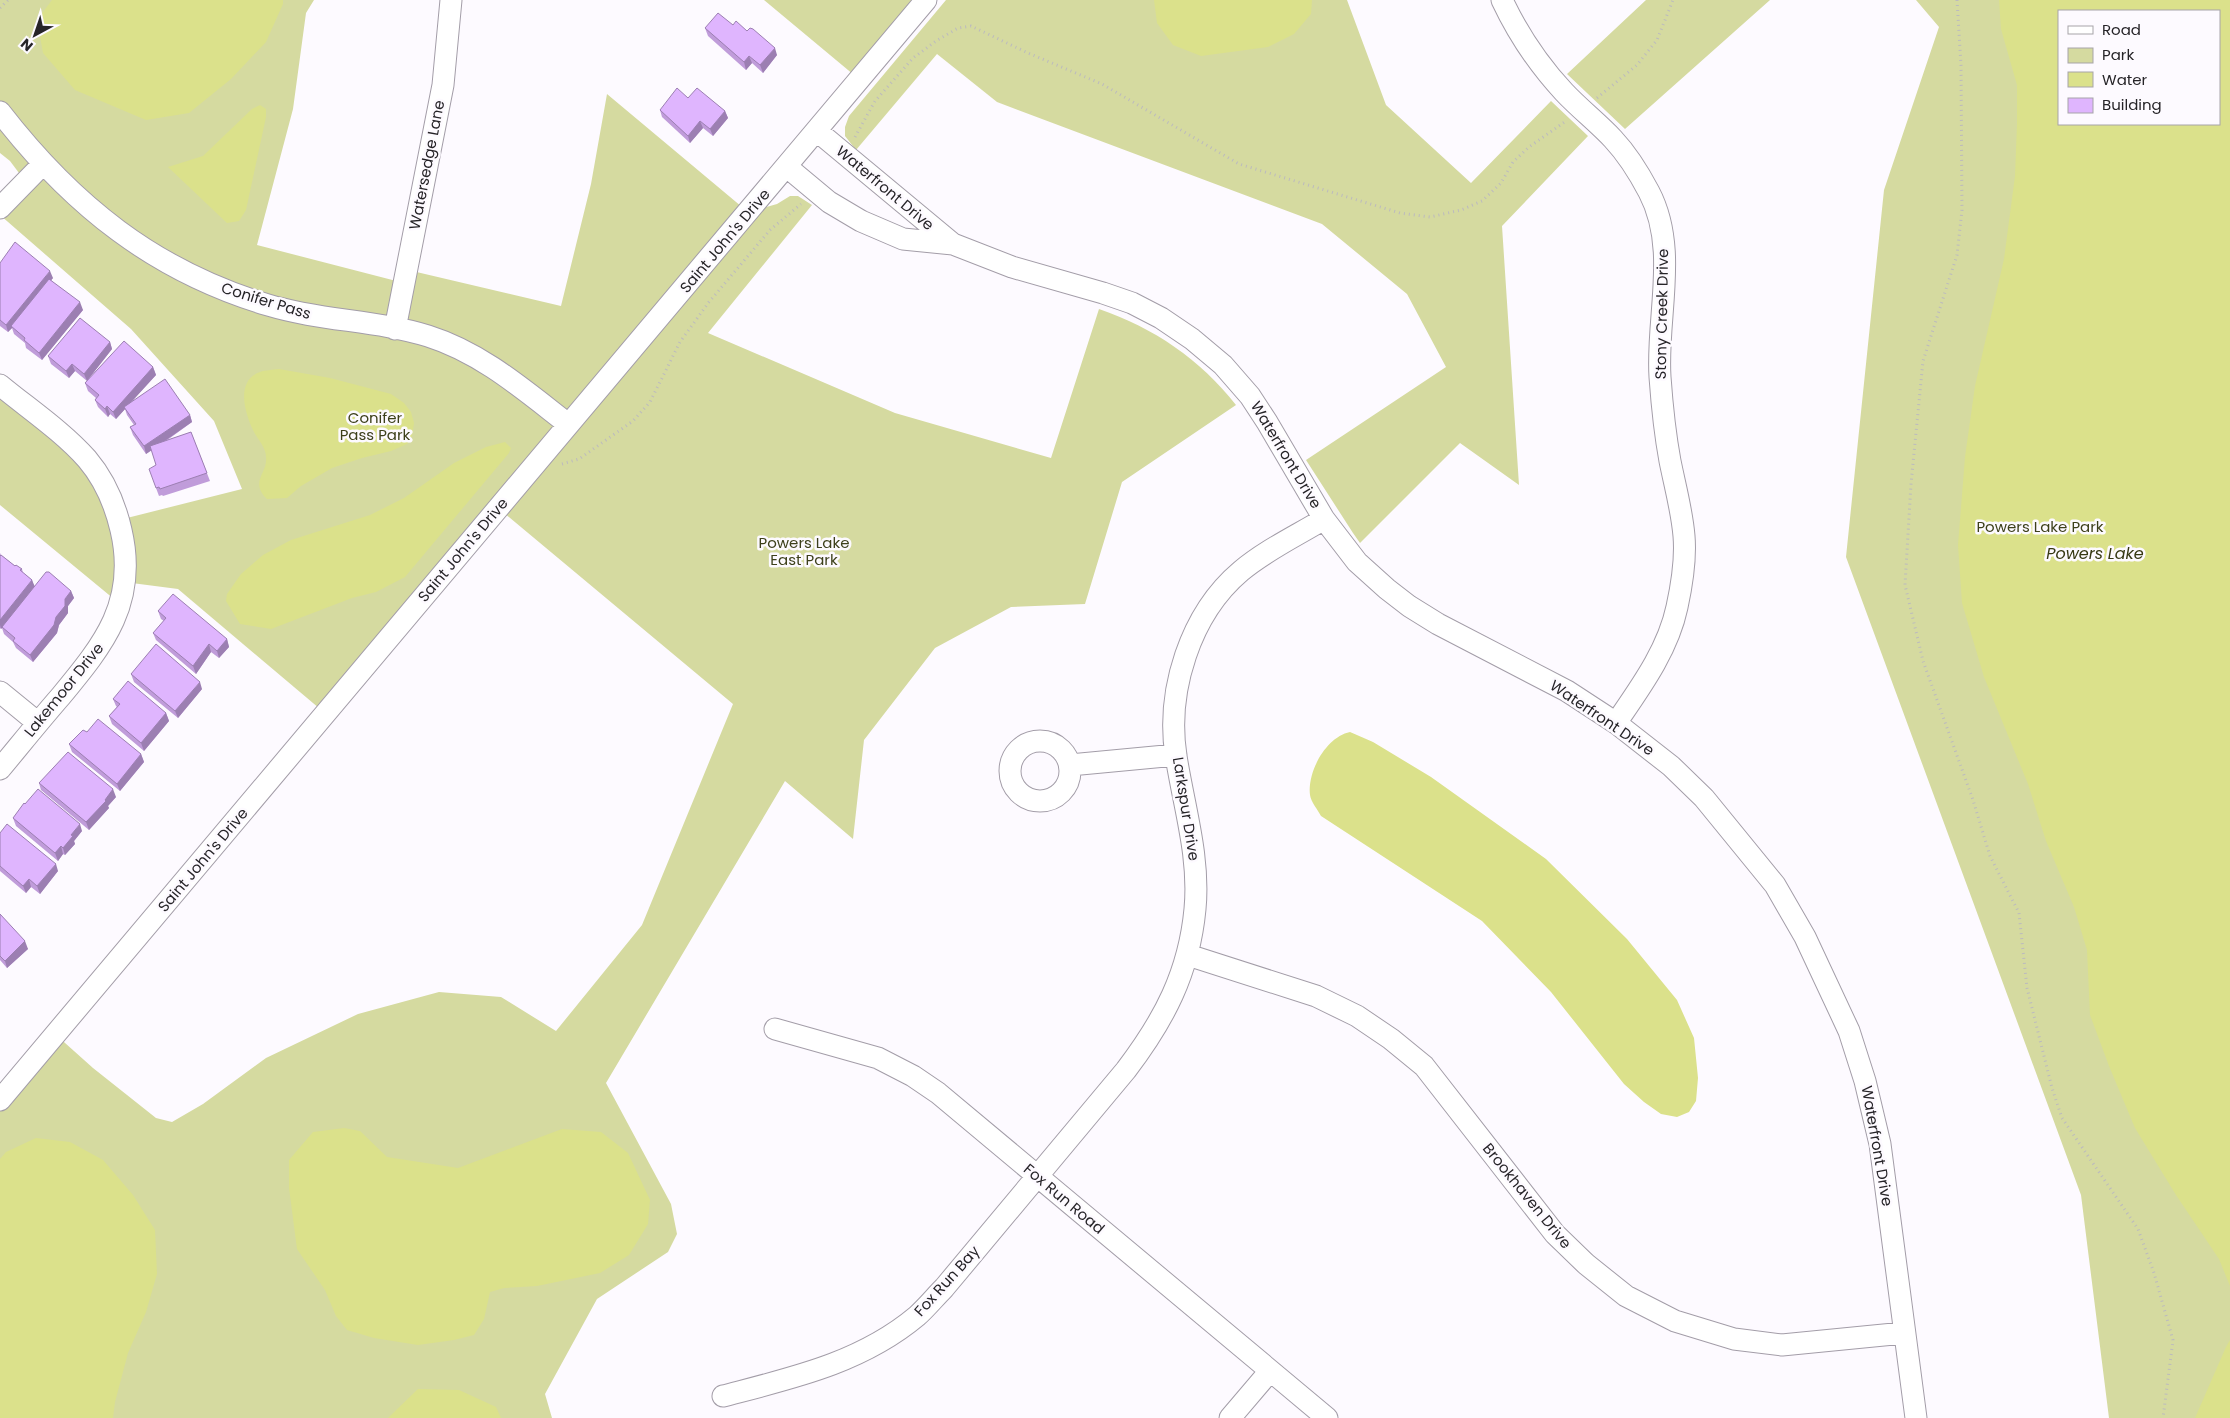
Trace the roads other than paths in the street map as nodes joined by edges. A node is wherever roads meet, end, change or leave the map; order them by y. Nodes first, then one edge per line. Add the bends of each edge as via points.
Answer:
1 (451, 0) edge
2 (926, 0) edge
3 (1502, 0) edge
4 (0, 112) edge
5 (818, 131) junction
6 (43, 164) junction
7 (787, 167) junction
8 (0, 208) edge
9 (953, 244) junction
10 (395, 329) junction
11 (0, 385) edge
12 (568, 424) junction
13 (1324, 519) junction
14 (0, 692) edge
15 (38, 723) junction
16 (1616, 723) junction
17 (1176, 755) junction
18 (1070, 765) dead end
19 (0, 769) edge
20 (1188, 955) junction
21 (774, 1029) dead end
22 (0, 1100) edge
23 (1037, 1176) junction
24 (1904, 1333) junction
25 (1270, 1371) junction
26 (724, 1396) dead end
27 (1230, 1418) edge
28 (1327, 1418) edge
29 (1916, 1418) edge

1 - 10 street, Watersedge Lane via 443,85
2 - 5 street, Saint John's Drive
3 - 16 street, Stony Creek Drive via 1515,28 1535,58 1634,165 1651,194 1661,226 1665,257 1660,377 1684,536 1683,573 1677,609 1664,647
4 - 6 street, Conifer Pass
5 - 7 street, Saint John's Drive
5 - 9 street, Waterfront Drive
6 - 8 street
6 - 10 street, Conifer Pass via 109,225 192,276 234,294 308,316
7 - 9 street, Waterfront Drive via 829,202 861,221 904,239
7 - 12 street, Saint John's Drive
9 - 13 street, Waterfront Drive via 1012,267 1132,303 1192,339 1223,365 1250,396
10 - 12 street, Conifer Pass via 428,336 485,361
11 - 15 street, Lakemoor Drive via 73,445 92,466 115,507 125,551 123,592 110,631 94,657
12 - 22 street, Saint John's Drive
13 - 16 street, Waterfront Drive via 1357,562 1409,606 1567,691
13 - 17 street, Larkspur Drive via 1240,572 1209,607 1187,647 1177,685 1174,719
14 - 15 street
15 - 19 street, Lakemoor Drive
16 - 24 street, Waterfront Drive via 1672,766 1739,839 1775,886 1806,937 1830,986 1866,1081 1880,1144
17 - 18 street
17 - 20 street, Larkspur Drive via 1195,866 1195,908
20 - 23 street, Larkspur Drive via 1172,1000 1150,1038
20 - 24 street, Brookhaven Drive via 1316,996 1357,1016 1391,1039 1424,1066 1555,1234 1626,1296 1674,1321 1734,1339 1782,1345
21 - 23 street, Fox Run Road via 878,1058 914,1076 938,1092
23 - 25 street, Fox Run Road
23 - 26 street, Fox Run Bay via 918,1315 852,1357 808,1374
24 - 29 street, Waterfront Drive
25 - 27 street
25 - 28 street, Fox Run Road

